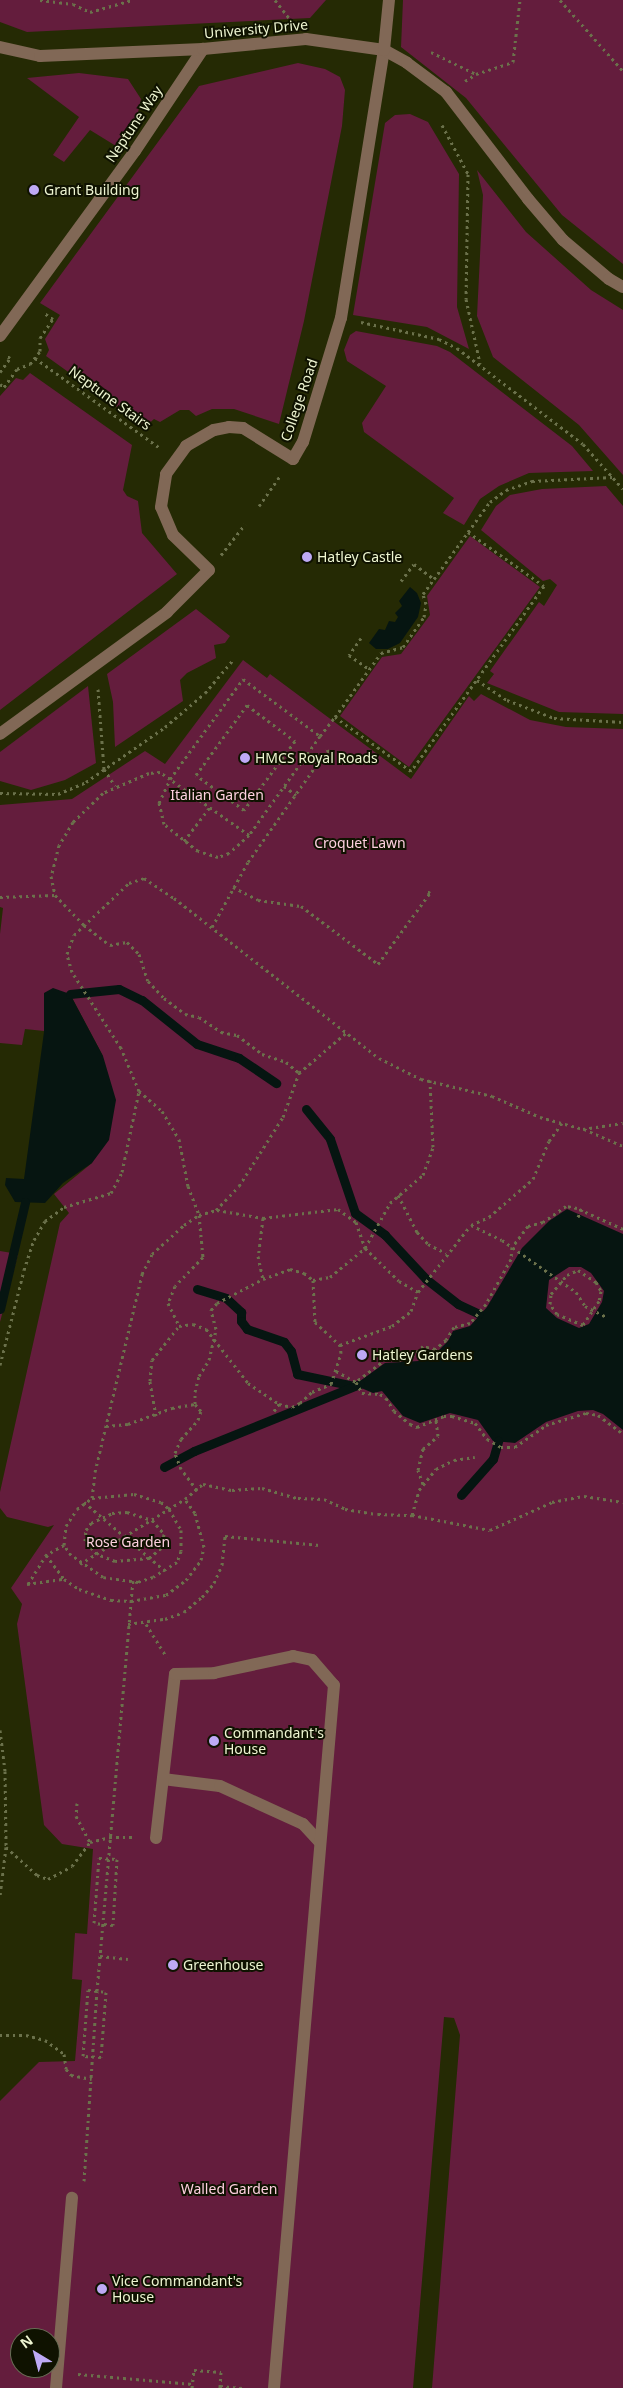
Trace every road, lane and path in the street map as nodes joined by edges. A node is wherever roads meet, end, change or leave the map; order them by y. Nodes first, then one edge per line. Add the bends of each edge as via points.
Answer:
1 (40, 0) edge
2 (132, 0) edge
3 (389, 0) edge
4 (520, 0) edge
5 (560, 0) edge
6 (0, 47) edge
7 (422, 48) dead end
8 (203, 49) junction
9 (384, 50) junction
10 (623, 71) edge
11 (446, 92) junction
12 (623, 287) edge
13 (43, 313) dead end
14 (341, 318) junction
15 (0, 336) edge
16 (3, 354) dead end
17 (35, 358) junction
18 (480, 364) junction
19 (0, 372) edge
20 (0, 384) edge
21 (164, 451) dead end
22 (293, 458) junction
23 (613, 477) junction
24 (623, 489) edge
25 (259, 506) dead end
26 (245, 524) dead end
27 (468, 532) junction
28 (209, 570) junction
29 (434, 579) junction
30 (401, 581) dead end
31 (361, 638) dead end
32 (232, 661) dead end
33 (369, 669) junction
34 (477, 680) junction
35 (102, 708) dead end
36 (334, 716) junction
37 (623, 722) edge
38 (275, 726) joint
39 (0, 734) edge
40 (320, 736) junction
41 (331, 753) dead end
42 (104, 770) junction
43 (170, 779) junction
44 (115, 786) junction
45 (284, 786) junction
46 (0, 793) edge
47 (296, 794) junction
48 (210, 807) junction
49 (249, 835) junction
50 (265, 839) junction
51 (184, 841) junction
52 (269, 841) dead end
53 (233, 887) junction
54 (426, 890) dead end
55 (55, 895) junction
56 (0, 897) edge
57 (84, 925) junction
58 (212, 927) junction
59 (347, 1032) junction
60 (298, 1073) junction
61 (430, 1080) junction
62 (139, 1090) junction
63 (562, 1123) junction
64 (623, 1123) edge
65 (583, 1129) junction
66 (623, 1146) edge
67 (398, 1195) junction
68 (216, 1210) junction
69 (582, 1210) junction
70 (199, 1215) junction
71 (578, 1217) dead end
72 (263, 1218) junction
73 (471, 1225) junction
74 (623, 1229) edge
75 (365, 1248) junction
76 (514, 1249) junction
77 (446, 1253) junction
78 (263, 1279) junction
79 (313, 1280) junction
80 (560, 1282) junction
81 (418, 1292) junction
82 (594, 1309) junction
83 (607, 1317) dead end
84 (179, 1326) junction
85 (213, 1340) junction
86 (340, 1345) junction
87 (0, 1346) edge
88 (5, 1347) junction
89 (0, 1365) edge
90 (336, 1371) junction
91 (356, 1384) junction
92 (196, 1404) junction
93 (279, 1404) junction
94 (274, 1411) dead end
95 (156, 1416) junction
96 (436, 1420) junction
97 (106, 1426) junction
98 (623, 1434) edge
99 (476, 1457) dead end
100 (424, 1484) junction
101 (197, 1490) junction
102 (92, 1498) junction
103 (185, 1499) junction
104 (84, 1502) junction
105 (623, 1502) edge
106 (169, 1509) junction
107 (412, 1515) junction
108 (100, 1517) junction
109 (152, 1520) junction
110 (124, 1537) junction
111 (320, 1544) dead end
112 (64, 1545) junction
113 (97, 1554) junction
114 (46, 1555) junction
115 (149, 1558) junction
116 (80, 1564) junction
117 (166, 1572) junction
118 (64, 1578) junction
119 (133, 1581) junction
120 (131, 1601) junction
121 (128, 1624) junction
122 (146, 1624) junction
123 (175, 1674) junction
124 (0, 1730) edge
125 (163, 1779) junction
126 (77, 1803) dead end
127 (110, 1837) junction
128 (156, 1838) joint
129 (90, 1842) junction
130 (319, 1842) junction
131 (6, 1847) junction
132 (108, 1858) junction
133 (0, 1896) edge
134 (103, 1924) junction
135 (100, 1956) junction
136 (128, 1959) dead end
137 (97, 1991) junction
138 (0, 2035) edge
139 (93, 2057) junction
140 (92, 2079) junction
141 (72, 2198) joint
142 (60, 2338) edge
143 (60, 2373) edge
144 (192, 2386) edge
145 (220, 2387) edge
146 (245, 2388) edge
147 (274, 2388) edge

1 - 2 path via 73,4 90,12
3 - 9 street, College Road
4 - 7 path via 514,62 476,74
5 - 10 path
6 - 8 street, University Drive via 40,56
8 - 9 street, University Drive via 306,39
8 - 15 street, Neptune Way via 135,151
9 - 11 street, University Drive
9 - 14 street, College Road
11 - 12 street, University Drive via 563,240
11 - 18 path via 439,118 468,174 470,188 466,299
13 - 17 path via 53,319 40,338 42,345
14 - 18 path via 439,339
14 - 22 street, College Road via 303,442
16 - 19 path via 10,358
17 - 20 path via 27,367 17,369 4,387
17 - 21 path, Neptune Stairs
18 - 23 path via 583,444
22 - 25 path
22 - 28 street, College Road via 243,428 229,427 200,436 175,458 162,492 161,507 173,534
23 - 24 path
23 - 27 path via 532,481 506,490 490,502
26 - 28 path
27 - 29 path
27 - 34 path via 544,586
28 - 39 street via 167,612
29 - 30 path via 414,564
29 - 33 path via 423,594 426,604 424,617 403,647 380,653
31 - 33 path via 349,655
32 - 42 path via 205,693 165,727
33 - 36 path
34 - 36 path via 410,771
34 - 37 path via 507,700 554,718
35 - 42 path
36 - 40 path
38 - 38 path via 295,741 244,810 196,775 247,706
40 - 43 path via 243,679
40 - 45 path
41 - 47 path via 327,750
42 - 44 path
42 - 46 path via 58,794
43 - 44 path via 160,772 149,772
43 - 48 path
43 - 51 path via 162,792 159,814 164,824
44 - 55 path via 104,792 73,822 59,845 51,876
45 - 47 path
45 - 49 path
47 - 50 path
48 - 49 path
48 - 51 path
49 - 51 path via 229,853 218,857 198,851
50 - 52 path
50 - 53 path
53 - 54 path via 258,900 300,906 378,964 430,893
53 - 58 path
55 - 56 path
55 - 57 path
57 - 58 path via 130,883 144,878
57 - 60 path via 110,945 127,942 139,954 148,981 185,1014 199,1017 221,1032 237,1035 262,1054 286,1062
57 - 62 path via 74,935 67,954 72,972 121,1048
58 - 59 path
59 - 60 path
59 - 61 path via 379,1058
60 - 68 path via 283,1117 239,1186
61 - 63 path via 492,1096
61 - 67 path via 433,1147 423,1176
62 - 70 path via 162,1111 179,1139 188,1186
62 - 88 path via 122,1172 111,1192 64,1207 45,1221 34,1240
63 - 65 path
63 - 73 path via 549,1141 533,1179 489,1217
64 - 65 path
65 - 66 path
67 - 75 path via 390,1203
67 - 77 path via 417,1232 428,1244
68 - 70 path
68 - 72 path
69 - 71 path
69 - 74 path
69 - 76 path via 566,1206 542,1222 528,1226
70 - 84 path via 203,1257 175,1286 168,1303
70 - 97 path via 152,1254 142,1274
72 - 75 path via 338,1209 356,1222
72 - 78 path via 258,1256
73 - 76 path
73 - 77 path
75 - 79 path via 330,1277
75 - 81 path via 399,1281
76 - 80 path
76 - 91 path via 497,1286 470,1323 454,1326 434,1349 423,1346 408,1360 386,1360
77 - 81 path
78 - 79 path via 290,1270 304,1273
78 - 85 path via 217,1303 211,1310 216,1323
79 - 86 path via 315,1322
80 - 82 path via 576,1292 584,1306
80 - 82 path via 578,1270 587,1274 601,1291
80 - 82 path via 551,1294 550,1304 557,1314 583,1325
81 - 86 path via 411,1311 392,1326
82 - 83 path
84 - 85 path via 201,1326
84 - 95 path via 173,1338 158,1349 152,1360 150,1381
85 - 92 path via 209,1360 199,1376
85 - 93 path via 237,1372
86 - 90 path
87 - 88 path
88 - 89 path
90 - 91 path
90 - 93 path via 331,1384 312,1392 300,1403 292,1407
91 - 96 path via 362,1393 380,1394 410,1424 417,1427
92 - 95 path via 172,1408
92 - 101 path via 201,1411 198,1420 175,1453 180,1469
93 - 94 path
95 - 97 path
96 - 98 path via 444,1416 475,1423 501,1447 515,1447 546,1425 586,1413 598,1415
96 - 100 path via 438,1436 424,1449 418,1470
97 - 102 path
99 - 100 path via 454,1460 436,1469
100 - 107 path
101 - 103 path
101 - 107 path via 203,1484 232,1490 262,1488 298,1498 324,1499 345,1509
102 - 104 path
102 - 106 path via 134,1494 162,1502
103 - 106 path
103 - 120 path via 201,1530 204,1547 201,1560 186,1580 166,1595
104 - 108 path
104 - 112 path via 66,1526
105 - 107 path via 584,1496 552,1502 490,1530
106 - 109 path
106 - 117 path via 176,1518 183,1540 176,1562
108 - 109 path via 127,1512
108 - 110 path
108 - 113 path via 91,1523 84,1535
109 - 110 path
109 - 115 path via 164,1534 164,1541
110 - 113 path
110 - 115 path
111 - 122 path via 225,1536 222,1565 208,1590 184,1612
112 - 114 path
112 - 116 path
113 - 115 path via 115,1561
113 - 116 path
114 - 118 path
114 - 118 path via 27,1584
115 - 117 path
116 - 119 path via 103,1577
117 - 119 path
118 - 120 path via 96,1596
119 - 120 path
120 - 121 path
121 - 122 path
121 - 127 path
122 - 123 path via 161,1644
123 - 125 street
123 - 130 street via 214,1673 293,1656 312,1660 325,1673 334,1685
124 - 131 path via 5,1771
125 - 128 street
125 - 130 street via 220,1786 303,1824
126 - 129 path via 76,1816
127 - 128 path
127 - 129 path
127 - 132 path
129 - 131 path via 72,1866 48,1879 37,1875
130 - 147 street
131 - 133 path
132 - 134 path
132 - 134 path via 99,1858 94,1923
132 - 134 path via 118,1859 113,1925
134 - 135 path
135 - 136 path
135 - 137 path
137 - 139 path
137 - 139 path via 106,1992 101,2058
137 - 139 path via 88,1990 83,2056
138 - 140 path via 26,2035 45,2040 64,2054 66,2068 71,2075
139 - 140 path
140 - 141 path via 83,2195
141 - 142 street
143 - 144 path
144 - 145 path via 194,2370 221,2372
145 - 146 path

